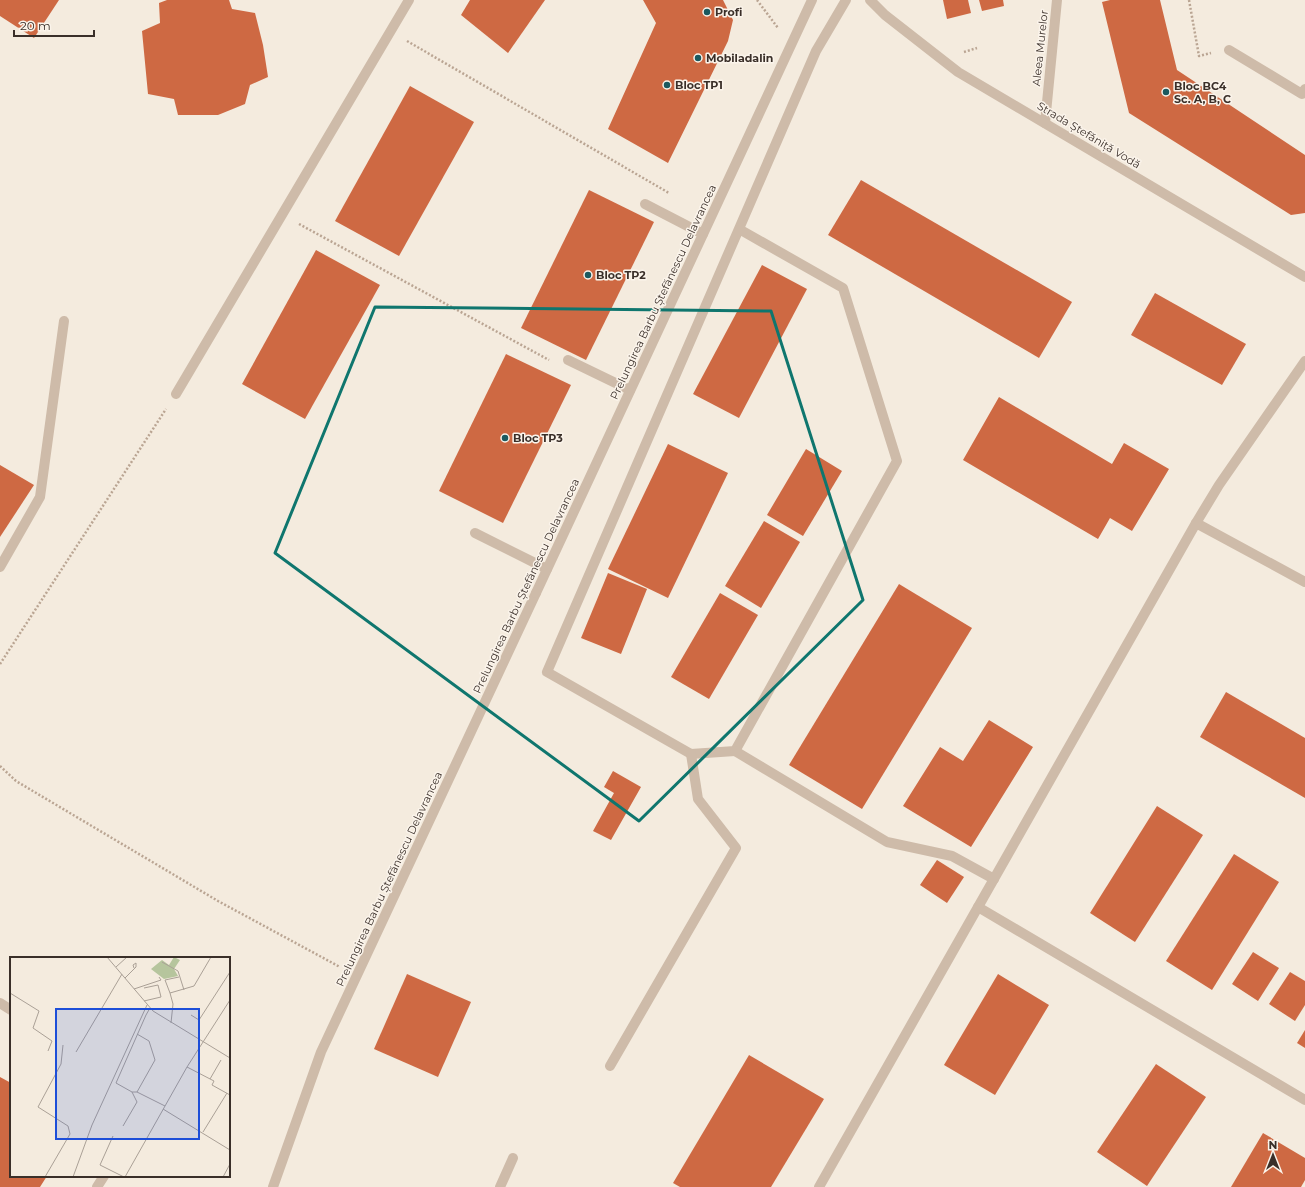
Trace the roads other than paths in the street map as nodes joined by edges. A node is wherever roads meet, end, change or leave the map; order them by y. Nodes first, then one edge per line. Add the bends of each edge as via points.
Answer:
1 (409, 0) edge
2 (812, 0) edge
3 (846, 0) edge
4 (870, 0) edge
5 (1057, 0) edge
6 (1229, 50) dead end
7 (1305, 89) edge
8 (1045, 123) junction
9 (645, 204) dead end
10 (739, 229) junction
11 (703, 234) junction
12 (1305, 277) edge
13 (64, 321) dead end
14 (568, 360) dead end
15 (1305, 361) edge
16 (630, 390) junction
17 (176, 394) road end
18 (1196, 523) junction
19 (475, 533) dead end
20 (0, 566) edge
21 (547, 568) junction
22 (1305, 582) edge
23 (735, 751) junction
24 (691, 754) junction
25 (994, 879) junction
26 (978, 907) junction
27 (0, 1003) edge
28 (10, 1009) edge
29 (610, 1066) dead end
30 (1305, 1100) edge
31 (513, 1158) dead end
32 (103, 1177) edge
33 (97, 1187) edge
34 (273, 1187) edge
35 (500, 1187) edge
36 (819, 1187) edge

1 - 17 street
2 - 11 street, Prelungirea Barbu Ștefănescu Delavrancea
3 - 10 street via 816,51
4 - 8 street, Strada Ștefăniță Vodă via 885,15 958,72
5 - 8 street, Aleea Murelor
6 - 7 street via 1302,94
8 - 12 street, Strada Ștefăniță Vodă
9 - 11 street
10 - 23 street via 843,288 897,461
10 - 24 street via 547,672
11 - 16 street, Prelungirea Barbu Ștefănescu Delavrancea
13 - 20 street via 40,497
14 - 16 street
15 - 18 street via 1219,485
16 - 21 street, Prelungirea Barbu Ștefănescu Delavrancea
18 - 22 street
18 - 25 street
19 - 21 street
21 - 34 street, Prelungirea Barbu Ștefănescu Delavrancea via 321,1052
23 - 24 street
23 - 25 street via 887,842 952,856
24 - 29 street via 698,799 736,848
25 - 26 street
26 - 30 street
26 - 36 street
27 - 28 street
31 - 35 street
32 - 33 street

